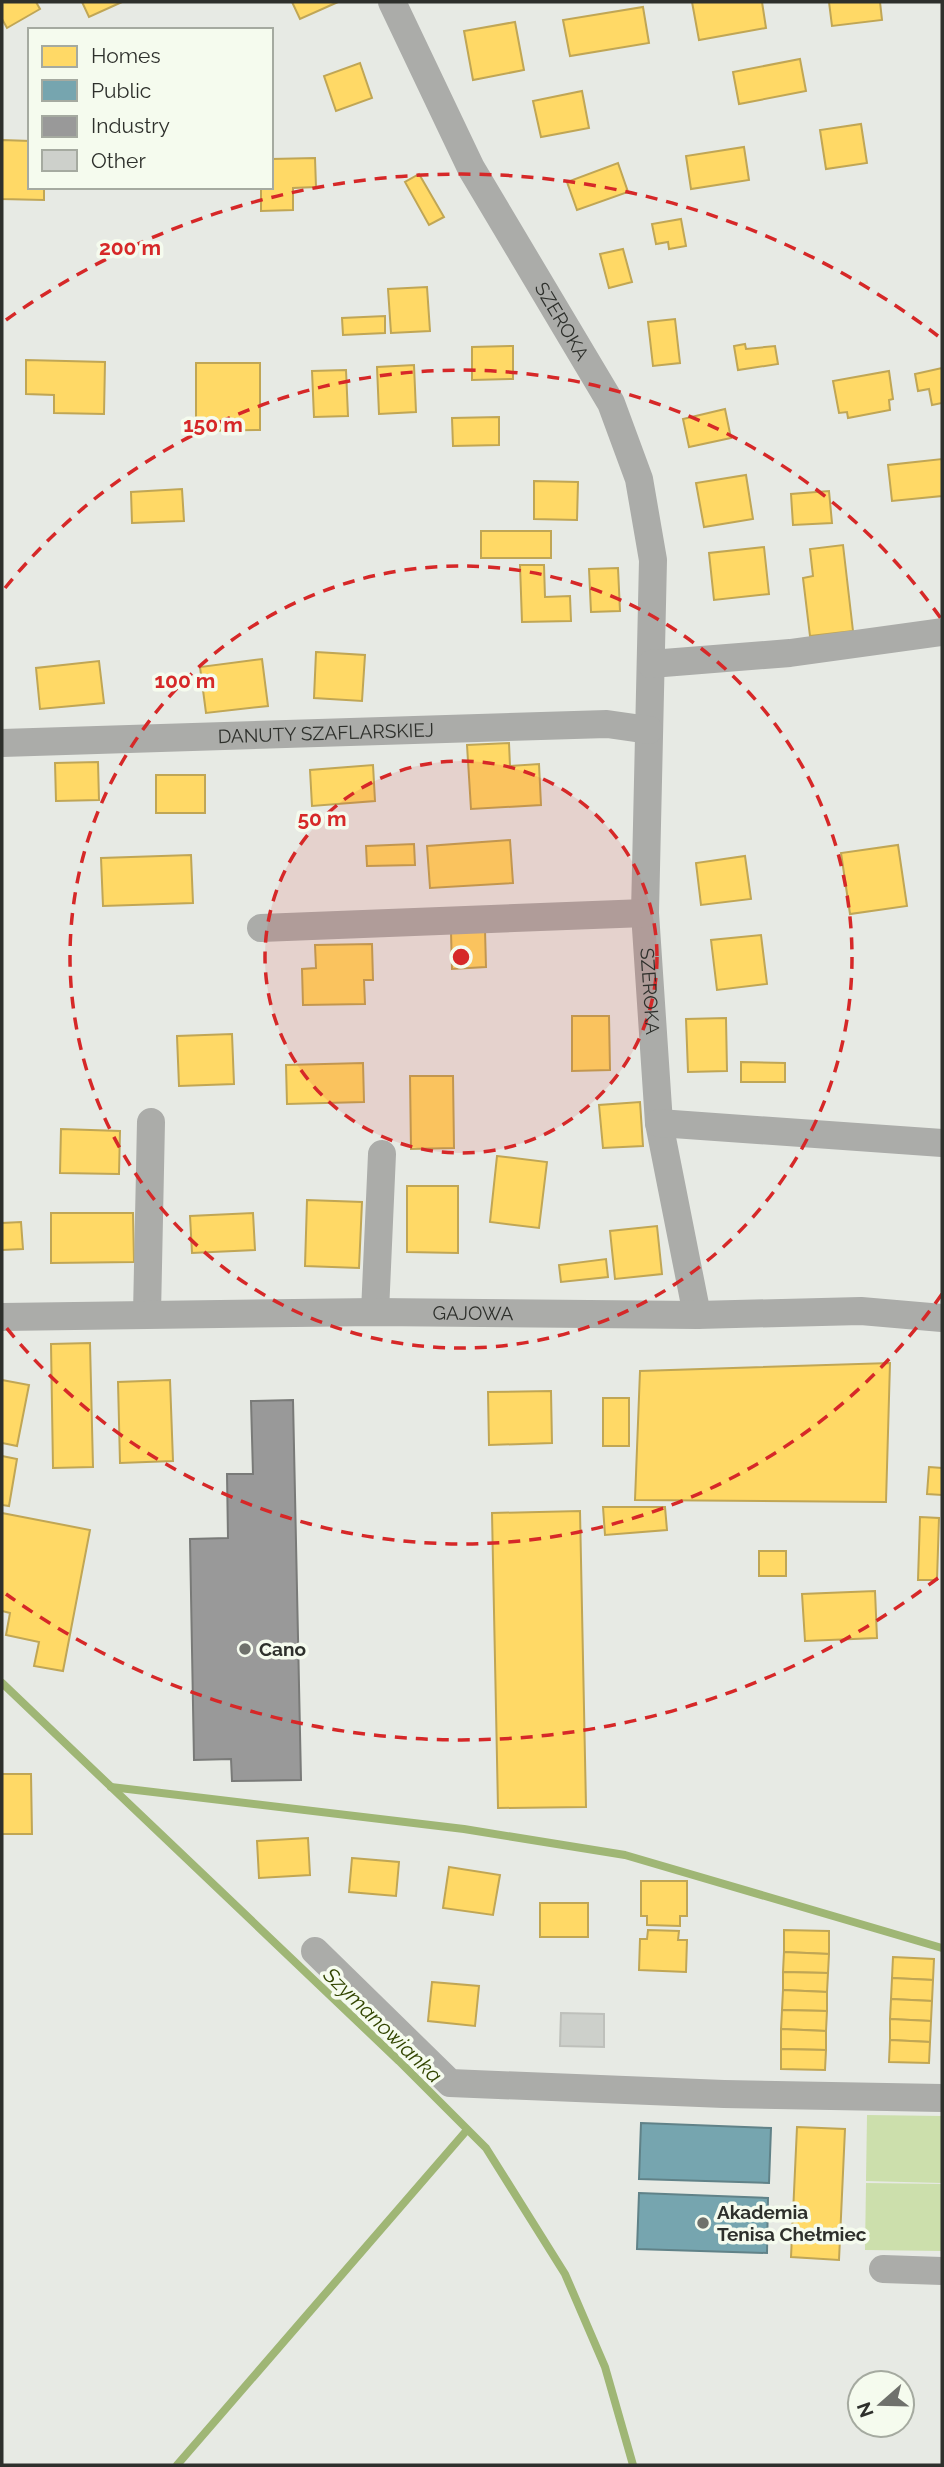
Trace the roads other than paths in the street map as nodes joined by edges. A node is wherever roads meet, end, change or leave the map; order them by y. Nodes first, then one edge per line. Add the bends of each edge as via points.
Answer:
1 (396, 2) edge
2 (942, 632) edge
3 (651, 664) junction
4 (649, 730) junction
5 (2, 743) edge
6 (645, 913) junction
7 (261, 928) dead end
8 (151, 1122) dead end
9 (659, 1123) junction
10 (942, 1143) edge
11 (382, 1154) dead end
12 (375, 1312) junction
13 (147, 1314) junction
14 (697, 1315) junction
15 (2, 1317) edge
16 (942, 1318) edge
17 (315, 1951) dead end
18 (942, 2098) edge
19 (883, 2269) dead end
20 (942, 2271) edge

1 - 3 street, SZEROKA via 471,168 611,403 639,479 653,560
2 - 3 street via 790,653
3 - 4 street, SZEROKA
4 - 5 street, DANUTY SZAFLARSKIEJ via 607,723
4 - 6 street, SZEROKA
6 - 7 street
6 - 9 street, SZEROKA
8 - 13 street
9 - 10 street
9 - 14 street, SZEROKA
11 - 12 street
12 - 13 street, GAJOWA
12 - 14 street, GAJOWA
13 - 15 street, GAJOWA
14 - 16 street, GAJOWA via 861,1311
17 - 18 street via 450,2083
19 - 20 street

